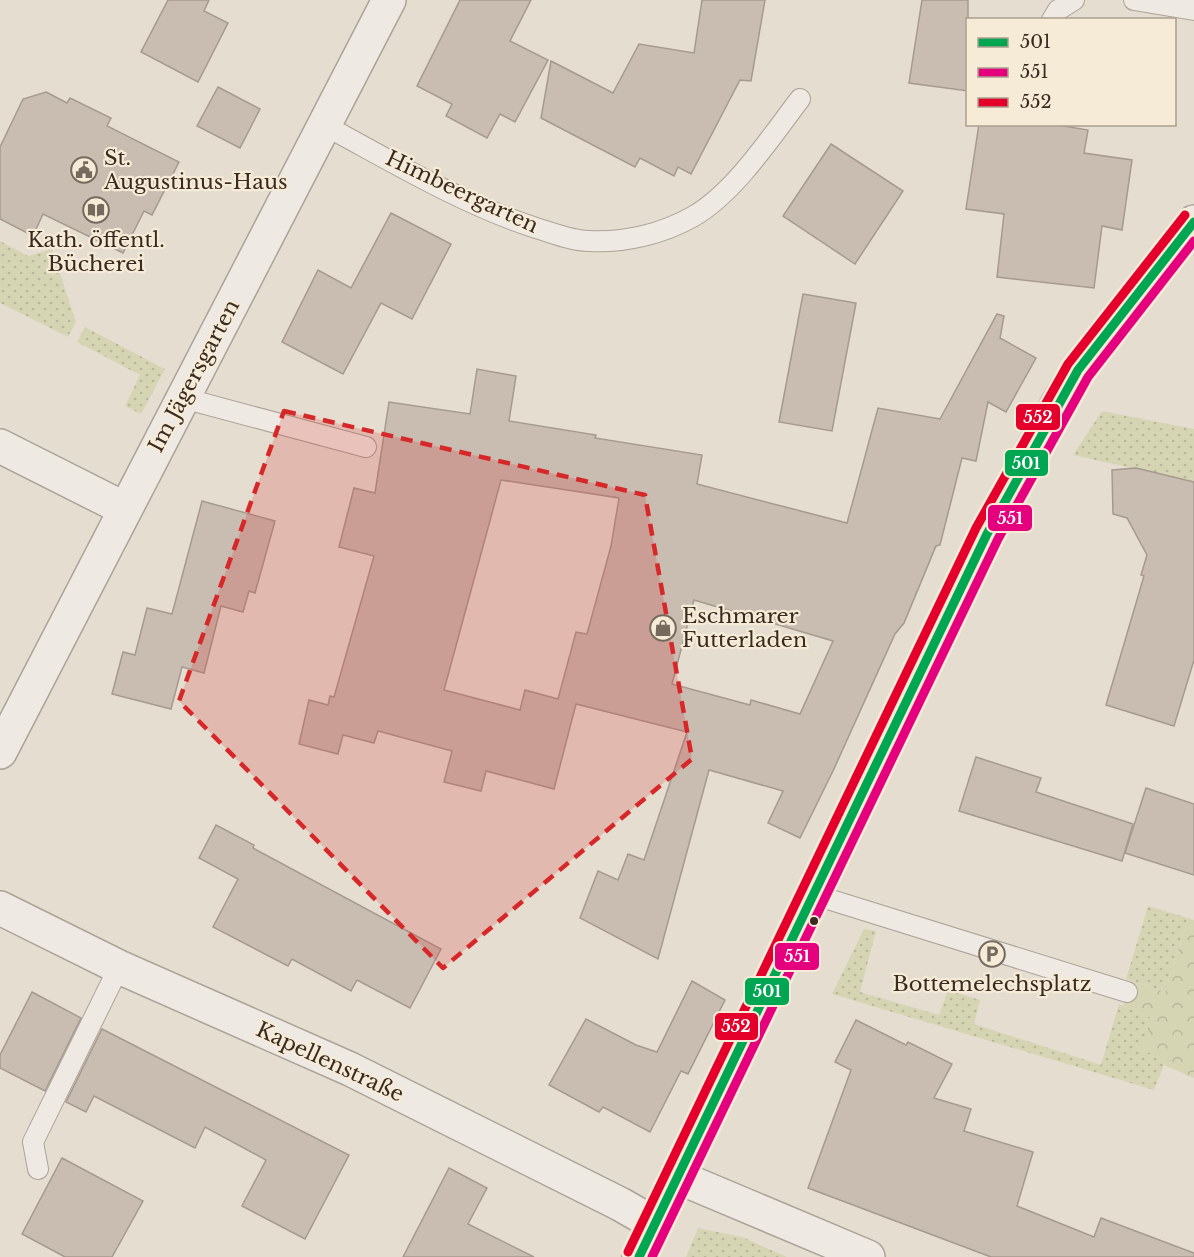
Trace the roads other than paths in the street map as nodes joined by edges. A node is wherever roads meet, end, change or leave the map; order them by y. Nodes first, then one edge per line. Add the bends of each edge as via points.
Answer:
1 (389, 0) edge
2 (1074, 0) edge
3 (1134, 0) edge
4 (1194, 10) edge
5 (1053, 18) edge
6 (800, 99) dead end
7 (324, 125) junction
8 (1194, 222) edge
9 (183, 398) junction
10 (0, 446) edge
11 (366, 447) dead end
12 (126, 509) junction
13 (0, 752) edge
14 (815, 895) junction
15 (0, 908) edge
16 (119, 967) junction
17 (1127, 992) dead end
18 (38, 1169) dead end
19 (678, 1177) junction
20 (656, 1224) junction
21 (639, 1257) edge
22 (868, 1257) edge

1 - 7 street, Im Jägersgarten
2 - 5 lane
3 - 4 lane
6 - 7 lane, Himbeergarten via 723,194 694,216 662,231 626,239 587,241 513,221
7 - 9 street, Im Jägersgarten
8 - 14 street via 1078,370 1057,405 987,534
9 - 11 lane
9 - 12 street, Im Jägersgarten
10 - 12 street
12 - 13 street, Im Jägersgarten
14 - 17 lane
14 - 19 street
15 - 16 street, Kapellenstraße
16 - 18 lane via 33,1142
16 - 20 street, Kapellenstraße via 350,1070
19 - 20 street
19 - 22 street
20 - 21 street

